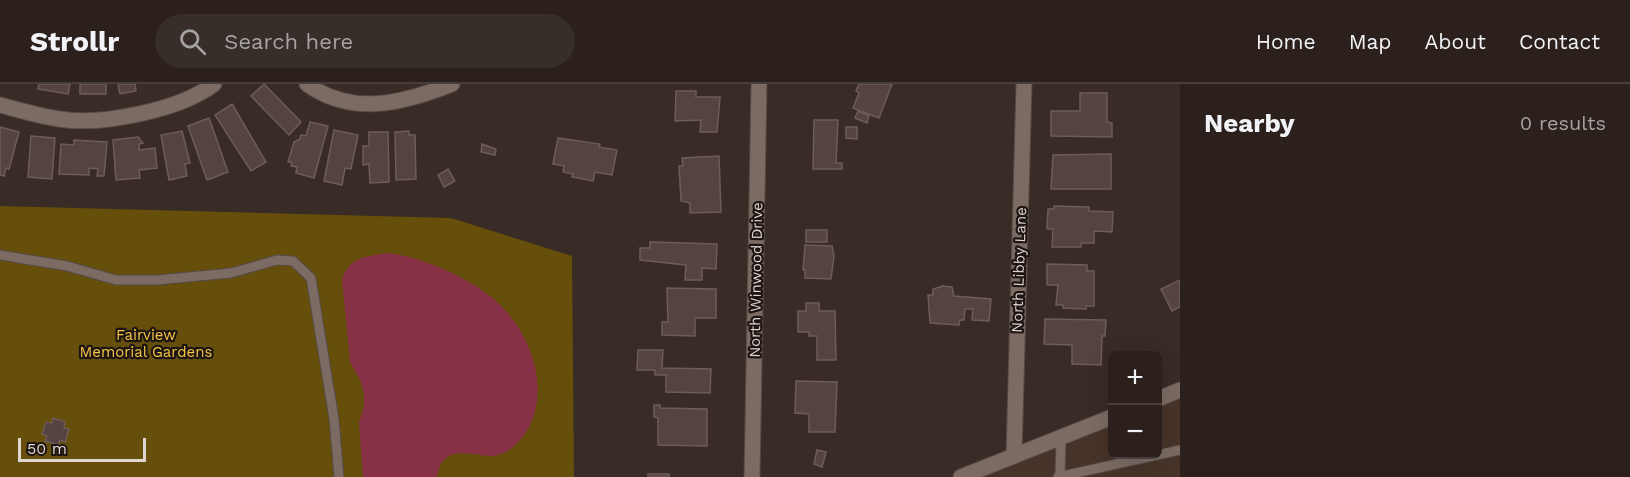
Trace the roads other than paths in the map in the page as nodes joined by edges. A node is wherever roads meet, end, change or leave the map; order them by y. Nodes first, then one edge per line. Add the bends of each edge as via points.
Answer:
1 (214, 84) edge
2 (307, 84) edge
3 (452, 84) edge
4 (759, 84) edge
5 (1024, 84) edge
6 (0, 105) edge
7 (0, 255) edge
8 (1180, 390) edge
9 (1162, 397) edge
10 (1108, 419) edge
11 (1061, 438) junction
12 (1180, 450) edge
13 (1162, 453) edge
14 (1014, 456) junction
15 (1137, 459) edge
16 (339, 477) edge
17 (752, 477) edge
18 (962, 477) edge
19 (1059, 477) edge

1 - 6 street via 200,95 129,117 61,120
2 - 3 street via 340,102 377,105
4 - 17 street, North Winwood Drive
5 - 14 street, North Libby Lane
7 - 16 lane via 67,266 116,280 231,273 261,263 293,261 311,278 333,408
8 - 9 street
10 - 11 street
11 - 14 street
11 - 19 lane
12 - 13 lane
14 - 18 street
15 - 19 lane

